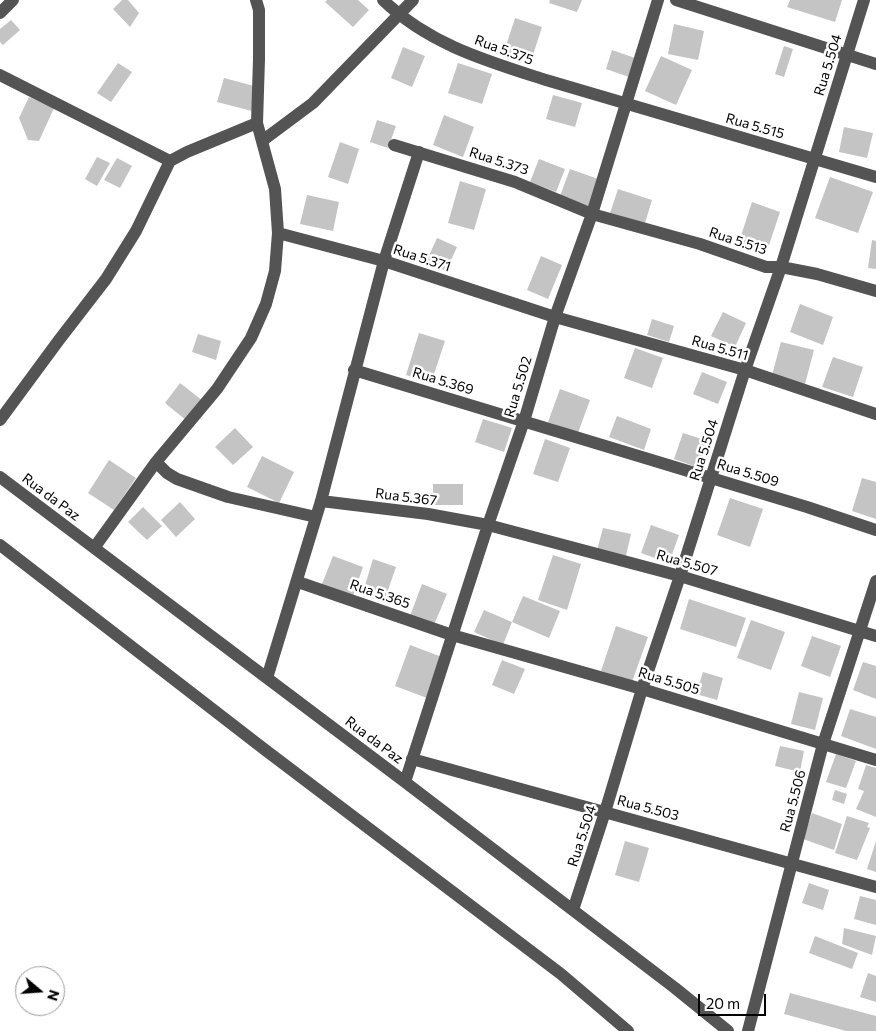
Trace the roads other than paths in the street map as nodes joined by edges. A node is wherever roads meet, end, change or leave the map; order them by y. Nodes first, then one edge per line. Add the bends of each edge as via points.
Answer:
1 (13, 0) edge
2 (256, 0) edge
3 (383, 0) edge
4 (413, 0) edge
5 (658, 0) edge
6 (676, 0) edge
7 (864, 0) edge
8 (0, 13) edge
9 (398, 15) junction
10 (847, 55) junction
11 (876, 64) edge
12 (0, 75) edge
13 (626, 104) junction
14 (258, 123) junction
15 (262, 141) junction
16 (394, 145) dead end
17 (419, 152) junction
18 (815, 159) junction
19 (170, 161) junction
20 (876, 178) edge
21 (592, 214) junction
22 (278, 233) junction
23 (384, 262) junction
24 (781, 267) junction
25 (876, 291) edge
26 (555, 317) junction
27 (354, 370) junction
28 (745, 370) junction
29 (876, 414) edge
30 (0, 420) edge
31 (524, 421) junction
32 (156, 462) junction
33 (0, 477) edge
34 (710, 478) junction
35 (321, 501) junction
36 (316, 516) junction
37 (488, 524) junction
38 (876, 530) edge
39 (0, 545) edge
40 (94, 548) junction
41 (680, 576) junction
42 (876, 581) edge
43 (298, 582) junction
44 (859, 630) junction
45 (452, 635) junction
46 (876, 636) edge
47 (267, 678) junction
48 (642, 688) junction
49 (823, 744) junction
50 (412, 759) junction
51 (876, 760) edge
52 (405, 782) junction
53 (605, 812) junction
54 (791, 863) junction
55 (876, 887) edge
56 (573, 910) junction
57 (628, 1031) edge
58 (728, 1031) edge
59 (748, 1031) edge

1 - 8 street
2 - 14 street
3 - 9 street, Rua 5.375
4 - 9 street
5 - 13 street, Rua 5.502
6 - 10 street
7 - 10 street, Rua 5.504
9 - 13 street, Rua 5.375 via 440,42
9 - 15 street via 313,103
10 - 11 street
10 - 18 street, Rua 5.504
12 - 19 street
13 - 18 street, Rua 5.515
13 - 21 street, Rua 5.502
14 - 15 street
14 - 19 street
15 - 22 street via 274,189
16 - 17 street, Rua 5.373
17 - 21 street, Rua 5.373 via 515,182
17 - 23 street
18 - 20 street, Rua 5.515
18 - 24 street, Rua 5.504
19 - 30 street via 136,231 106,279
21 - 24 street, Rua 5.513 via 700,244 766,267
21 - 26 street, Rua 5.502
22 - 23 street, Rua 5.371
22 - 32 street via 275,271 266,304 251,338 217,389
23 - 26 street, Rua 5.371
23 - 27 street
24 - 25 street, Rua 5.513
24 - 28 street, Rua 5.504
26 - 28 street, Rua 5.511
26 - 31 street, Rua 5.502
27 - 31 street, Rua 5.369
27 - 35 street
28 - 29 street, Rua 5.511
28 - 34 street, Rua 5.504
31 - 34 street, Rua 5.509
31 - 37 street, Rua 5.502
32 - 36 street via 178,479 228,497
32 - 40 street
33 - 40 street, Rua da Paz
34 - 38 street, Rua 5.509
34 - 41 street, Rua 5.504
35 - 36 street
35 - 37 street, Rua 5.367
36 - 43 street
37 - 41 street, Rua 5.507
37 - 45 street, Rua 5.502
39 - 57 street via 561,974
40 - 47 street, Rua da Paz
41 - 44 street, Rua 5.507
41 - 48 street, Rua 5.504
42 - 44 street, Rua 5.506
43 - 45 street, Rua 5.365
43 - 47 street
44 - 46 street, Rua 5.507
44 - 49 street, Rua 5.506
45 - 48 street, Rua 5.505
45 - 50 street, Rua 5.502
47 - 52 street, Rua da Paz
48 - 49 street, Rua 5.505
48 - 53 street, Rua 5.504
49 - 51 street, Rua 5.505
49 - 54 street, Rua 5.506
50 - 52 street, Rua 5.502
50 - 53 street, Rua 5.503
52 - 56 street, Rua da Paz
53 - 54 street, Rua 5.503
53 - 56 street, Rua 5.504
54 - 55 street, Rua 5.503
54 - 59 street, Rua 5.506
56 - 58 street, Rua da Paz

